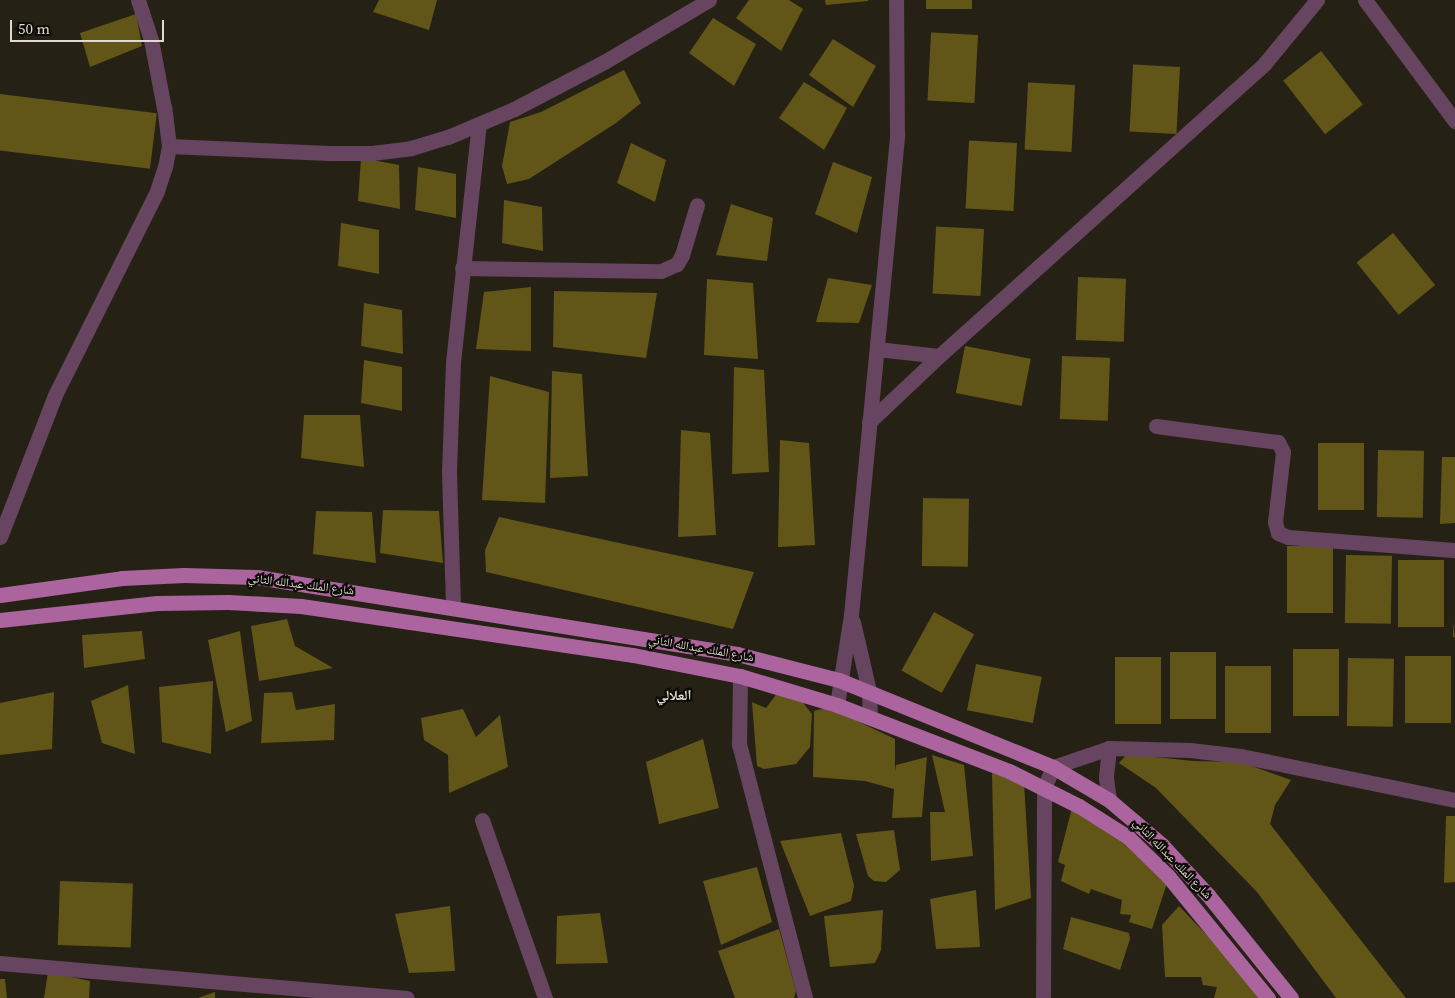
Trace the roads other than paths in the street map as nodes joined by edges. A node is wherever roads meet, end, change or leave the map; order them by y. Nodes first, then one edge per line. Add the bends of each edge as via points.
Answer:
1 (138, 0) edge
2 (709, 0) edge
3 (896, 0) edge
4 (1317, 0) edge
5 (1364, 0) edge
6 (1455, 121) edge
7 (479, 124) junction
8 (169, 146) junction
9 (697, 205) dead end
10 (462, 268) junction
11 (877, 348) junction
12 (939, 356) junction
13 (869, 422) junction
14 (1156, 426) dead end
15 (0, 537) edge
16 (1455, 550) edge
17 (0, 595) edge
18 (453, 606) junction
19 (851, 615) junction
20 (0, 620) edge
21 (740, 676) junction
22 (839, 680) junction
23 (869, 691) junction
24 (836, 705) junction
25 (870, 717) junction
26 (1109, 748) junction
27 (1053, 767) junction
28 (1044, 788) junction
29 (1109, 800) junction
30 (1455, 800) edge
31 (482, 820) dead end
32 (0, 963) edge
33 (406, 998) edge
34 (545, 998) edge
35 (805, 998) edge
36 (1043, 998) edge
37 (1268, 998) edge
38 (1291, 998) edge

1 - 8 street via 151,40
2 - 7 street via 604,62
3 - 11 street via 897,134
4 - 12 street via 1265,63
5 - 6 street
7 - 8 street via 411,148 372,153
7 - 10 street
8 - 15 street via 161,181 55,395
9 - 10 street via 682,256 676,264 661,271
10 - 18 street via 453,362 448,471
11 - 12 street
11 - 13 street
12 - 13 street
13 - 19 street
14 - 16 street via 1278,442 1284,452 1275,522 1278,533 1288,537
17 - 18 main road, شارع الملك عبدالله الثاني via 122,578 184,575 257,577
18 - 22 main road, شارع الملك عبدالله الثاني via 737,654
19 - 22 street
19 - 23 street
20 - 21 main road, شارع الملك عبدالله الثاني via 157,603 301,606 566,644
21 - 24 main road, شارع الملك عبدالله الثاني
21 - 35 street via 739,744
22 - 23 main road, شارع الملك عبدالله الثاني
22 - 24 street
23 - 25 street
23 - 27 main road, شارع الملك عبدالله الثاني
24 - 25 main road, شارع الملك عبدالله الثاني
25 - 28 main road, شارع الملك عبدالله الثاني via 1009,771
26 - 27 street
26 - 29 street via 1106,778
26 - 30 street via 1190,750 1241,756
27 - 28 street
27 - 29 main road, شارع الملك عبدالله الثاني
28 - 36 street
28 - 37 main road, شارع الملك عبدالله الثاني via 1128,837 1142,850 1168,876
29 - 38 main road, شارع الملك عبدالله الثاني via 1162,845 1208,895
31 - 34 street
32 - 33 street

